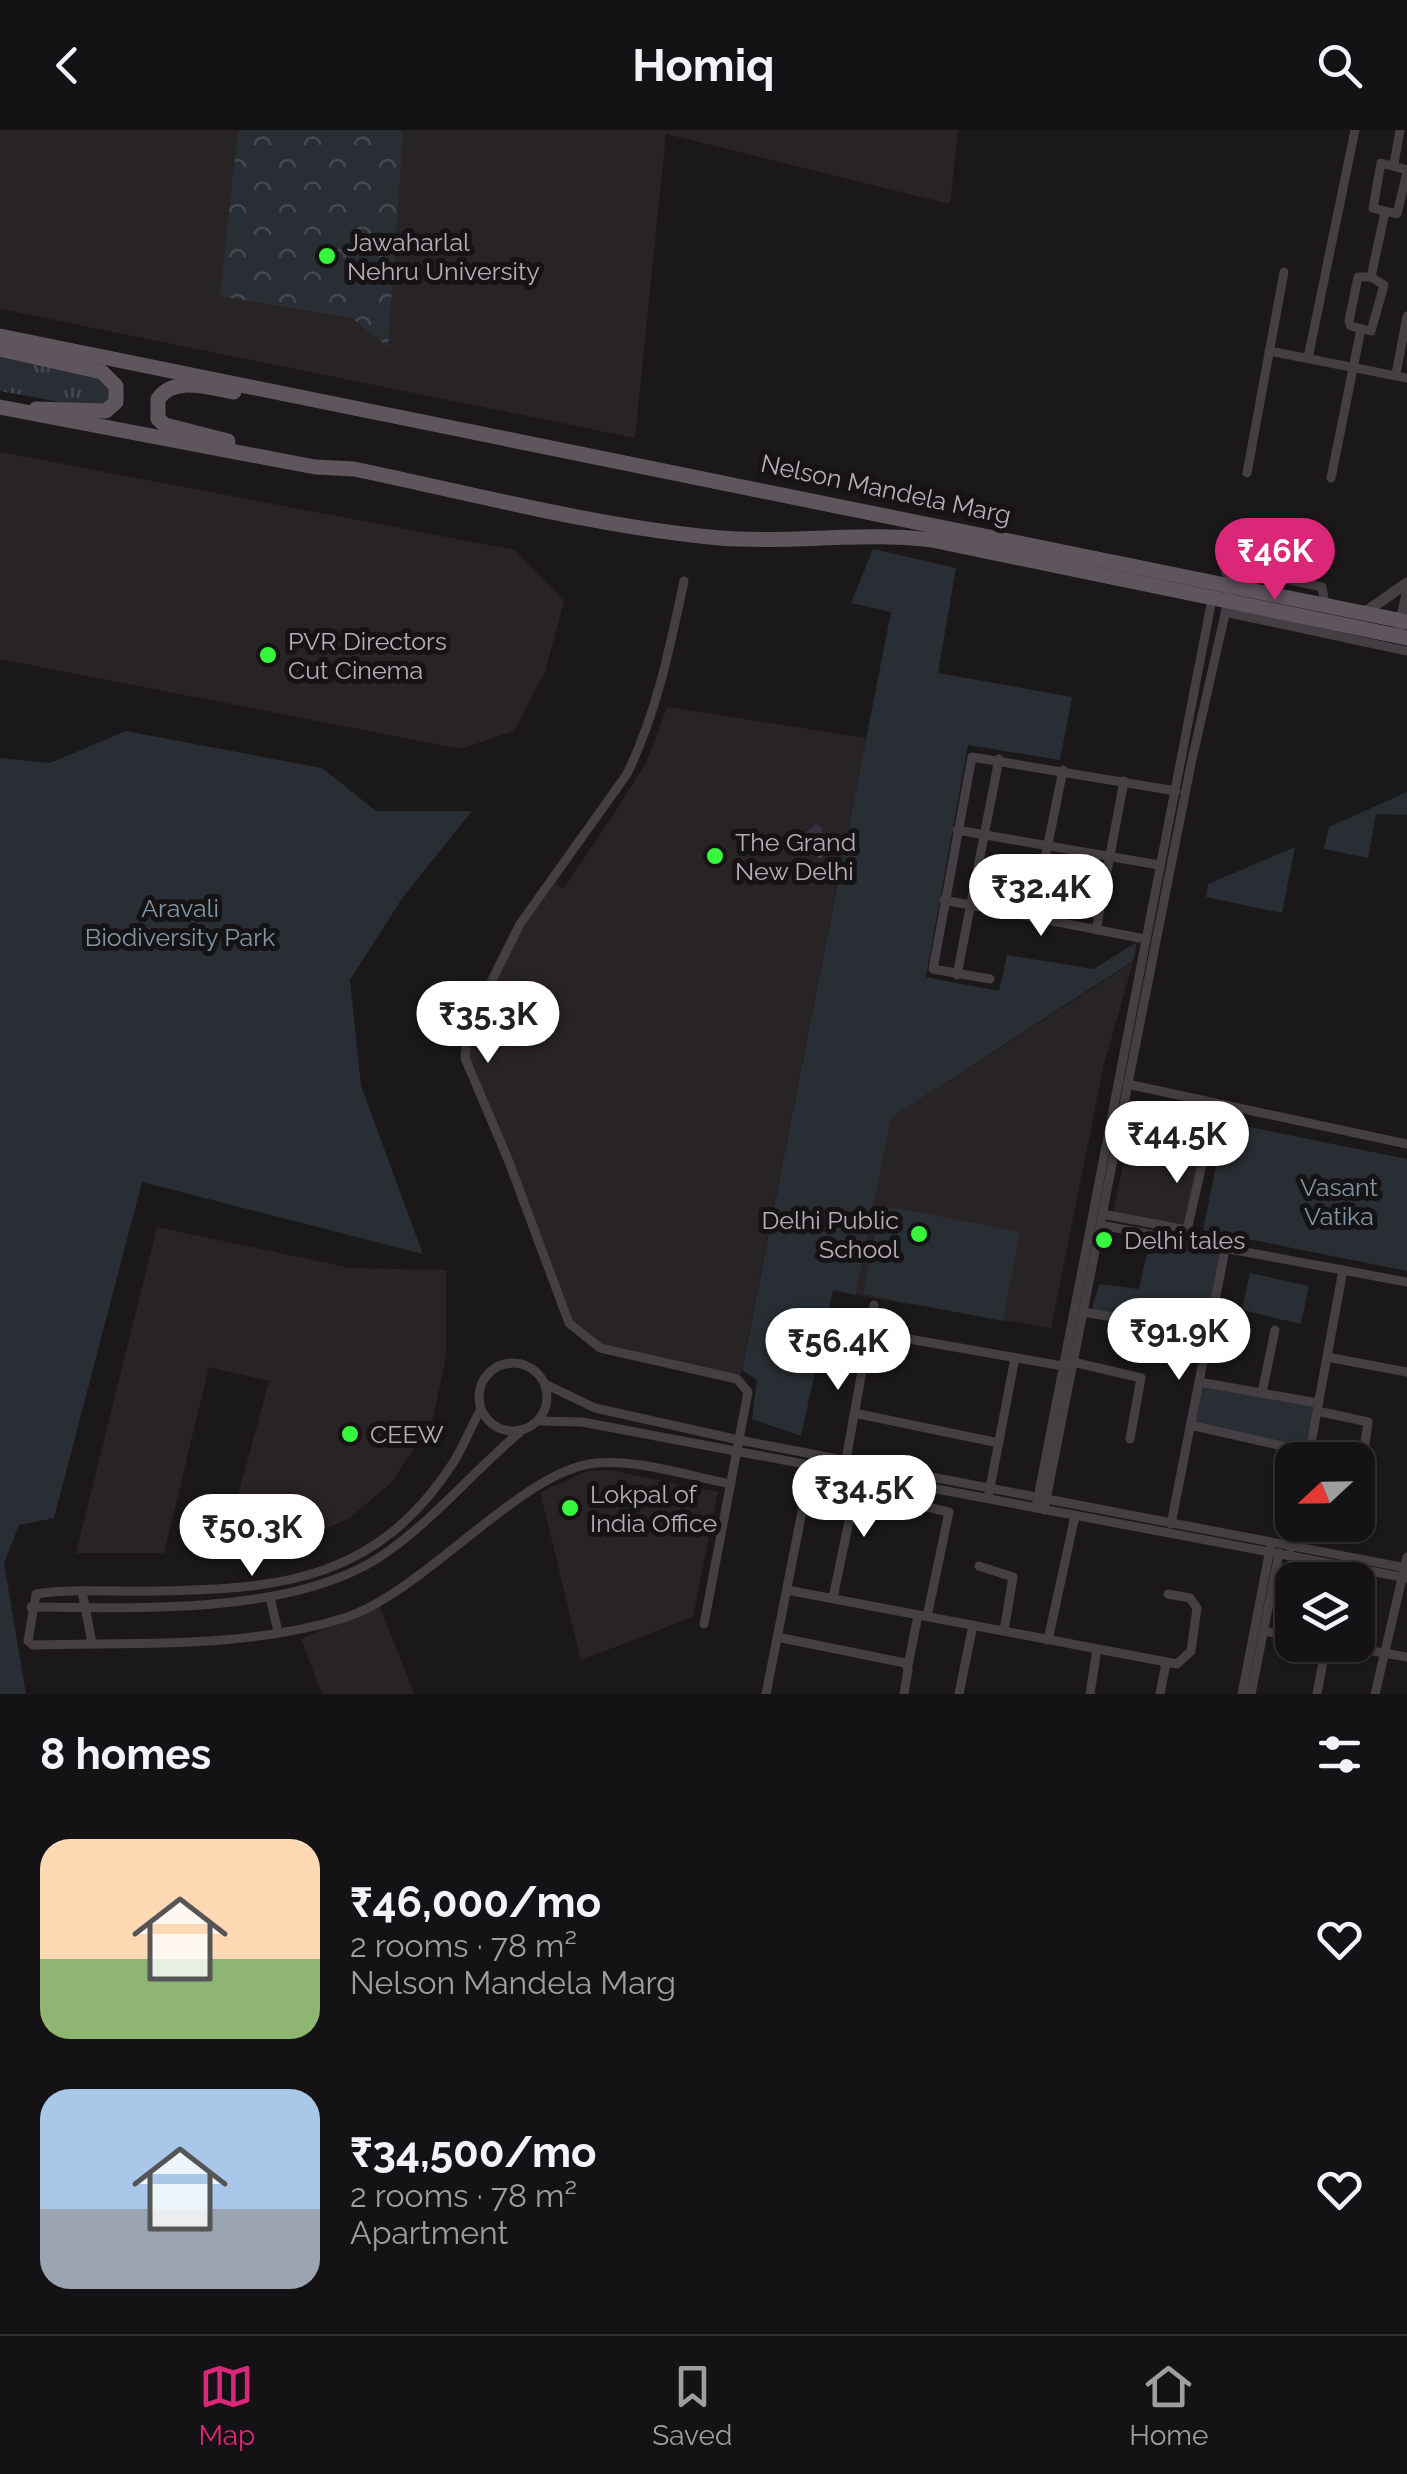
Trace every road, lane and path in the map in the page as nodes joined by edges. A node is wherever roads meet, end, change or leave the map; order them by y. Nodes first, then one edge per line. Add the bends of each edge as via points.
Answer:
1 (1355, 130) edge
2 (1400, 130) edge
3 (1394, 164) junction
4 (1407, 171) edge
5 (1385, 212) junction
6 (1284, 272) dead end
7 (1371, 277) junction
8 (1407, 316) edge
9 (1361, 329) junction
10 (0, 336) edge
11 (0, 349) edge
12 (1269, 351) junction
13 (1308, 358) junction
14 (1353, 366) junction
15 (1396, 374) junction
16 (1407, 378) edge
17 (0, 408) edge
18 (354, 408) junction
19 (21, 412) junction
20 (354, 469) junction
21 (1246, 473) dead end
22 (1331, 478) dead end
23 (684, 581) dead end
24 (1407, 583) edge
25 (1407, 594) edge
26 (1222, 595) junction
27 (1364, 613) junction
28 (1321, 619) junction
29 (1402, 629) edge
30 (1407, 651) edge
31 (998, 759) junction
32 (1063, 770) junction
33 (1124, 781) junction
34 (1174, 790) junction
35 (1186, 792) junction
36 (957, 830) junction
37 (984, 834) junction
38 (1048, 845) junction
39 (1110, 856) junction
40 (1159, 865) junction
41 (1166, 895) junction
42 (1153, 896) junction
43 (944, 900) junction
44 (970, 905) junction
45 (1034, 918) junction
46 (1096, 930) junction
47 (1145, 939) junction
48 (956, 975) junction
49 (990, 979) dead end
50 (1127, 1084) junction
51 (1216, 1103) junction
52 (1407, 1144) edge
53 (1100, 1219) junction
54 (1224, 1250) junction
55 (1343, 1270) junction
56 (1407, 1282) edge
57 (874, 1305) dead end
58 (1083, 1312) junction
59 (1274, 1330) dead end
60 (869, 1332) junction
61 (1208, 1333) junction
62 (1015, 1358) junction
63 (1327, 1358) junction
64 (1068, 1364) junction
65 (1407, 1372) edge
66 (1199, 1382) junction
67 (545, 1384) junction
68 (1262, 1393) junction
69 (1318, 1407) junction
70 (481, 1408) junction
71 (854, 1412) junction
72 (538, 1421) junction
73 (1190, 1425) junction
74 (521, 1430) junction
75 (1130, 1439) dead end
76 (999, 1442) junction
77 (1312, 1442) edge
78 (1365, 1442) edge
79 (738, 1446) junction
80 (1275, 1447) edge
81 (812, 1459) junction
82 (845, 1466) junction
83 (859, 1473) junction
84 (731, 1484) junction
85 (854, 1490) junction
86 (989, 1494) junction
87 (1041, 1504) junction
88 (1075, 1516) junction
89 (1170, 1524) junction
90 (1292, 1542) edge
91 (1291, 1548) junction
92 (1274, 1550) junction
93 (1321, 1562) edge
94 (979, 1566) dead end
95 (1375, 1568) edge
96 (1405, 1569) edge
97 (787, 1590) junction
98 (82, 1591) junction
99 (1168, 1594) dead end
100 (270, 1596) junction
101 (833, 1598) junction
102 (31, 1607) junction
103 (85, 1608) junction
104 (923, 1616) junction
105 (704, 1624) dead end
106 (972, 1625) junction
107 (1004, 1631) junction
108 (1264, 1631) junction
109 (278, 1632) junction
110 (1275, 1633) edge
111 (777, 1638) junction
112 (1048, 1640) junction
113 (92, 1643) junction
114 (1097, 1649) junction
115 (1375, 1652) edge
116 (1384, 1654) junction
117 (1407, 1658) edge
118 (1323, 1662) edge
119 (1166, 1663) junction
120 (908, 1666) junction
121 (766, 1694) edge
122 (904, 1694) edge
123 (959, 1694) edge
124 (1090, 1694) edge
125 (1160, 1694) edge
126 (1242, 1694) edge
127 (1251, 1694) edge
128 (1317, 1694) edge
129 (1375, 1694) edge

1 - 13 street
2 - 3 street
3 - 4 street
3 - 5 street via 1380,164 1371,202
4 - 5 street via 1399,212
5 - 7 street
6 - 12 street
7 - 9 street via 1358,278 1349,321
7 - 9 street via 1384,284 1375,328
8 - 15 street
9 - 14 street
10 - 18 main road, Nelson Mandela Marg
11 - 19 main road via 102,372 116,386 116,402 106,411
12 - 13 street
12 - 21 street
13 - 14 street
14 - 15 street
14 - 22 street
15 - 16 street
17 - 19 main road, Nelson Mandela Marg
18 - 20 main road, Nelson Mandela Marg via 185,384 162,392 156,412 175,429
18 - 26 main road, Nelson Mandela Marg
19 - 20 main road, Nelson Mandela Marg
20 - 26 main road, Nelson Mandela Marg via 719,538 858,534 932,540
23 - 79 street via 640,748 520,924 468,1028 465,1058 569,1323 600,1348 738,1379 749,1399
24 - 27 street
25 - 29 street
26 - 28 main road, Nelson Mandela Marg
26 - 28 main road, Nelson Mandela Marg via 1248,588
26 - 34 street
26 - 35 street
27 - 28 main road, Nelson Mandela Marg
27 - 29 main road, Nelson Mandela Marg
28 - 29 main road, Nelson Mandela Marg
29 - 30 street
31 - 32 street
31 - 36 street via 970,760
31 - 37 street
32 - 33 street
32 - 38 street
33 - 34 street
33 - 39 street
34 - 35 street
34 - 40 street
35 - 41 street
36 - 37 street
36 - 43 street
37 - 38 street
37 - 44 street
38 - 39 street
38 - 45 street
39 - 40 street
39 - 46 street
40 - 42 street
41 - 42 street
41 - 50 street
42 - 47 street
43 - 44 street
43 - 48 street via 933,970
44 - 45 street
44 - 48 street
45 - 46 street
46 - 47 street
47 - 64 street
48 - 49 street
50 - 51 street
50 - 53 street
51 - 52 street
51 - 53 street via 1187,1230
53 - 54 street
53 - 58 street
54 - 55 street
54 - 61 street
55 - 56 street
55 - 63 street
57 - 60 street
58 - 61 street
58 - 64 street
59 - 68 street
60 - 62 street
60 - 71 street
61 - 66 street
62 - 64 street
62 - 76 street
63 - 65 street
63 - 69 street
64 - 75 street via 1141,1378
64 - 87 street
66 - 68 street
66 - 73 street
67 - 70 street via 529,1366 502,1364 484,1379
67 - 72 street via 546,1406
67 - 79 street via 595,1408
68 - 69 street
69 - 77 street
69 - 78 street via 1368,1422
70 - 74 street via 497,1428
70 - 98 street via 433,1489 395,1532 355,1559 310,1576 249,1586
71 - 76 street
71 - 82 street
72 - 74 street
72 - 79 street
73 - 80 street
73 - 89 street
74 - 100 street via 391,1550 343,1578
76 - 86 street
79 - 81 street
79 - 84 street
81 - 82 street
81 - 97 street
82 - 83 street
82 - 86 street
83 - 85 street
83 - 86 street
84 - 105 street
84 - 109 street via 620,1463 572,1469 370,1606
85 - 101 street
85 - 104 street via 949,1512
86 - 87 street
87 - 88 street
87 - 89 street
88 - 92 street
88 - 112 street
89 - 92 street
90 - 91 street
91 - 92 street
91 - 96 street
92 - 93 street
92 - 108 street
92 - 126 street
94 - 107 street via 1014,1577
95 - 96 street
96 - 116 street
97 - 101 street
97 - 111 street
98 - 102 street via 36,1594
98 - 103 street
99 - 119 street via 1193,1600 1198,1613 1188,1657
100 - 103 street
100 - 109 street
101 - 104 street
102 - 103 street
102 - 113 street via 30,1644
103 - 113 street
104 - 106 street
104 - 120 street
106 - 107 street
106 - 123 street
107 - 112 street
108 - 110 street
108 - 127 street
109 - 113 street
111 - 120 street
111 - 121 street
112 - 114 street
114 - 119 street
114 - 124 street
115 - 116 street
116 - 117 street
116 - 129 street
118 - 128 street
119 - 125 street
120 - 122 street

